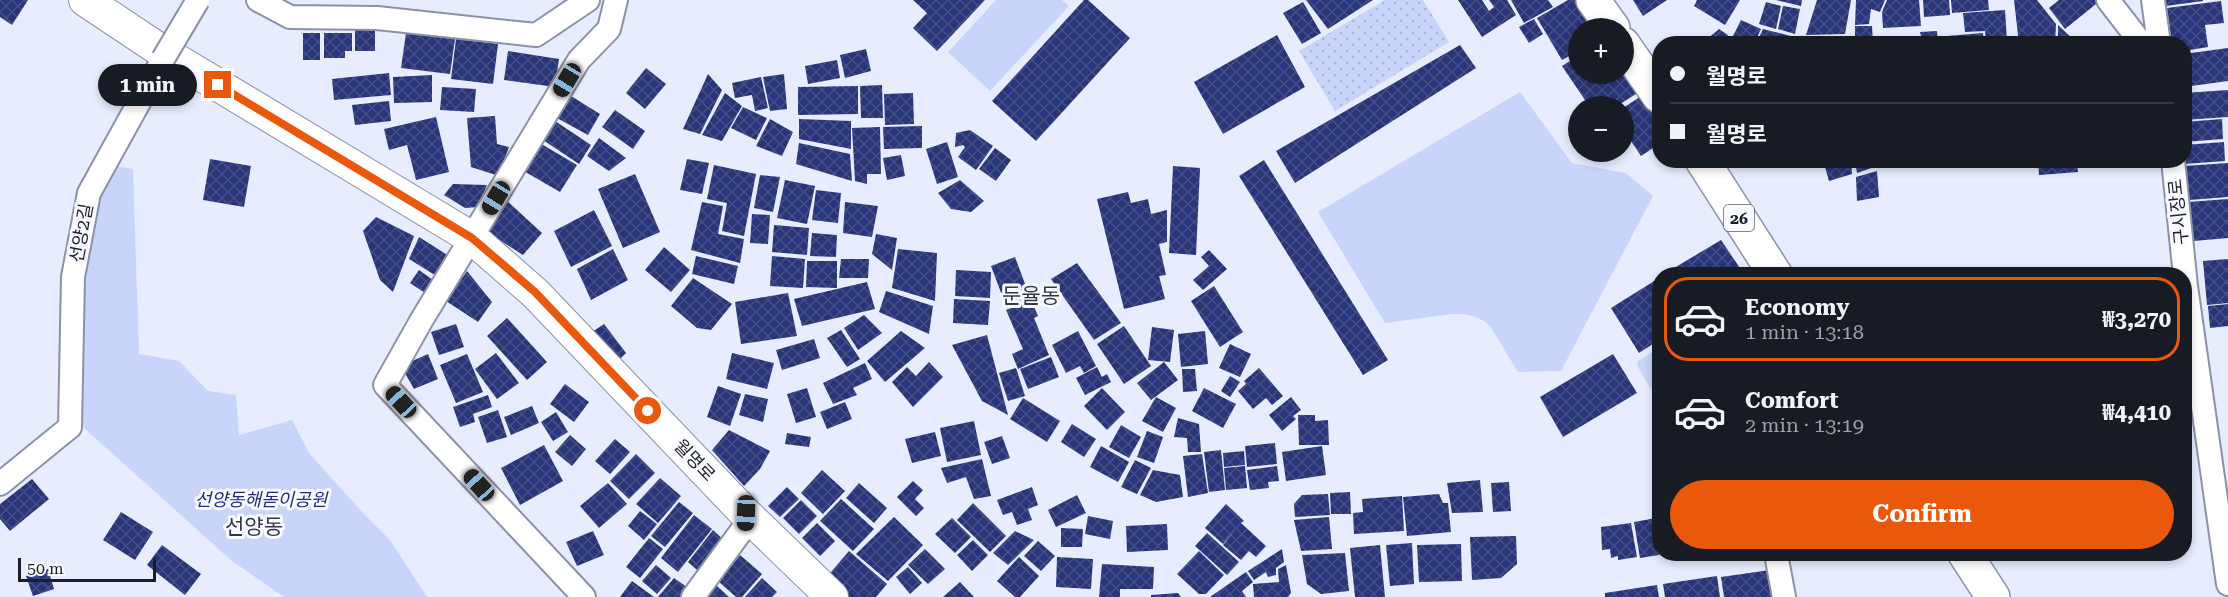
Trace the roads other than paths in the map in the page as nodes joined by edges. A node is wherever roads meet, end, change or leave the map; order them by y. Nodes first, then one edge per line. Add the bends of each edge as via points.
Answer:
1 (85, 0) edge
2 (198, 0) edge
3 (258, 0) edge
4 (588, 0) edge
5 (616, 0) edge
6 (1593, 0) edge
7 (2108, 0) edge
8 (2153, 0) edge
9 (1606, 18) edge
10 (2136, 36) edge
11 (2158, 36) edge
12 (1634, 60) edge
13 (1652, 86) edge
14 (1707, 168) edge
15 (2174, 168) edge
16 (472, 238) junction
17 (1771, 267) edge
18 (2184, 267) edge
19 (2192, 329) edge
20 (0, 484) edge
21 (746, 513) junction
22 (1777, 561) edge
23 (1970, 561) edge
24 (2228, 584) edge
25 (584, 597) edge
26 (693, 597) edge
27 (832, 597) edge
28 (1785, 597) edge
29 (1993, 597) edge

1 - 16 street, 월명로 via 160,50
2 - 20 street, 선양2길, bridge via 89,193 73,277 70,427
3 - 4 street via 290,17 377,18 536,35
5 - 16 street via 609,29 579,60
6 - 9 main road
7 - 10 street
8 - 11 street
12 - 13 main road
14 - 17 main road, 26
15 - 18 street, 구시장로
16 - 21 street, 월명로 via 535,292
16 - 25 street via 385,385
19 - 24 street, 구시장로
21 - 26 street via 745,526
21 - 27 street, 월명로
22 - 28 street
23 - 29 main road

